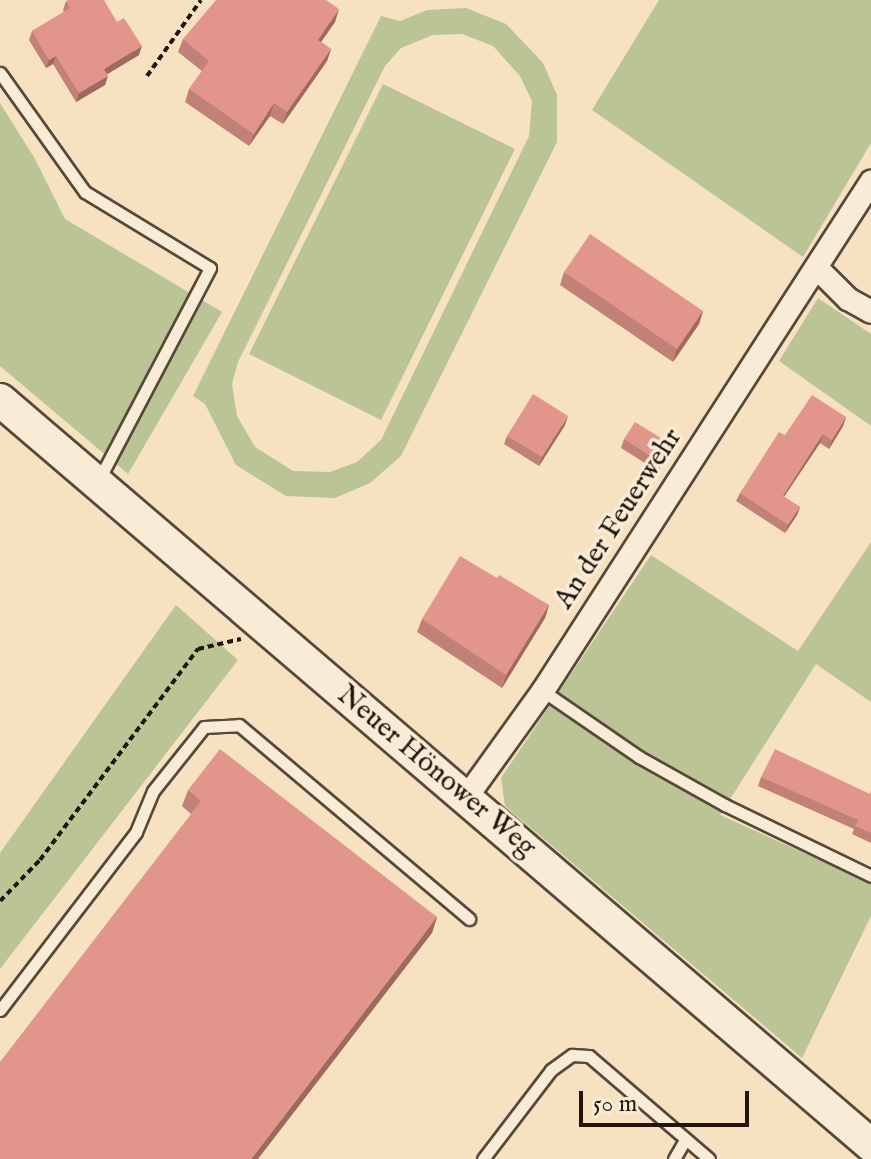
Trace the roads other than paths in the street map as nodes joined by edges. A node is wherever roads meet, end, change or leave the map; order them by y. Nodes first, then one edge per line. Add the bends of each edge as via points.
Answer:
1 (0, 73) edge
2 (871, 182) edge
3 (817, 268) junction
4 (871, 312) edge
5 (0, 400) edge
6 (97, 484) junction
7 (543, 691) junction
8 (466, 798) junction
9 (871, 876) edge
10 (469, 919) dead end
11 (0, 1010) edge
12 (685, 1140) junction
13 (871, 1145) edge
14 (483, 1159) edge
15 (674, 1159) edge
16 (709, 1159) edge

1 - 6 lane via 85,192 210,268
2 - 3 street, An der Feuerwehr
3 - 4 street via 848,299
3 - 7 street, An der Feuerwehr
5 - 6 main road, Neuer Hönower Weg
6 - 8 main road, Neuer Hönower Weg
7 - 8 street, An der Feuerwehr
7 - 9 lane via 598,732 725,805
8 - 13 main road, Neuer Hönower Weg
10 - 11 lane via 239,725 204,727 153,791 136,832
12 - 14 lane via 589,1056 572,1055 551,1070
12 - 15 lane
12 - 16 lane

